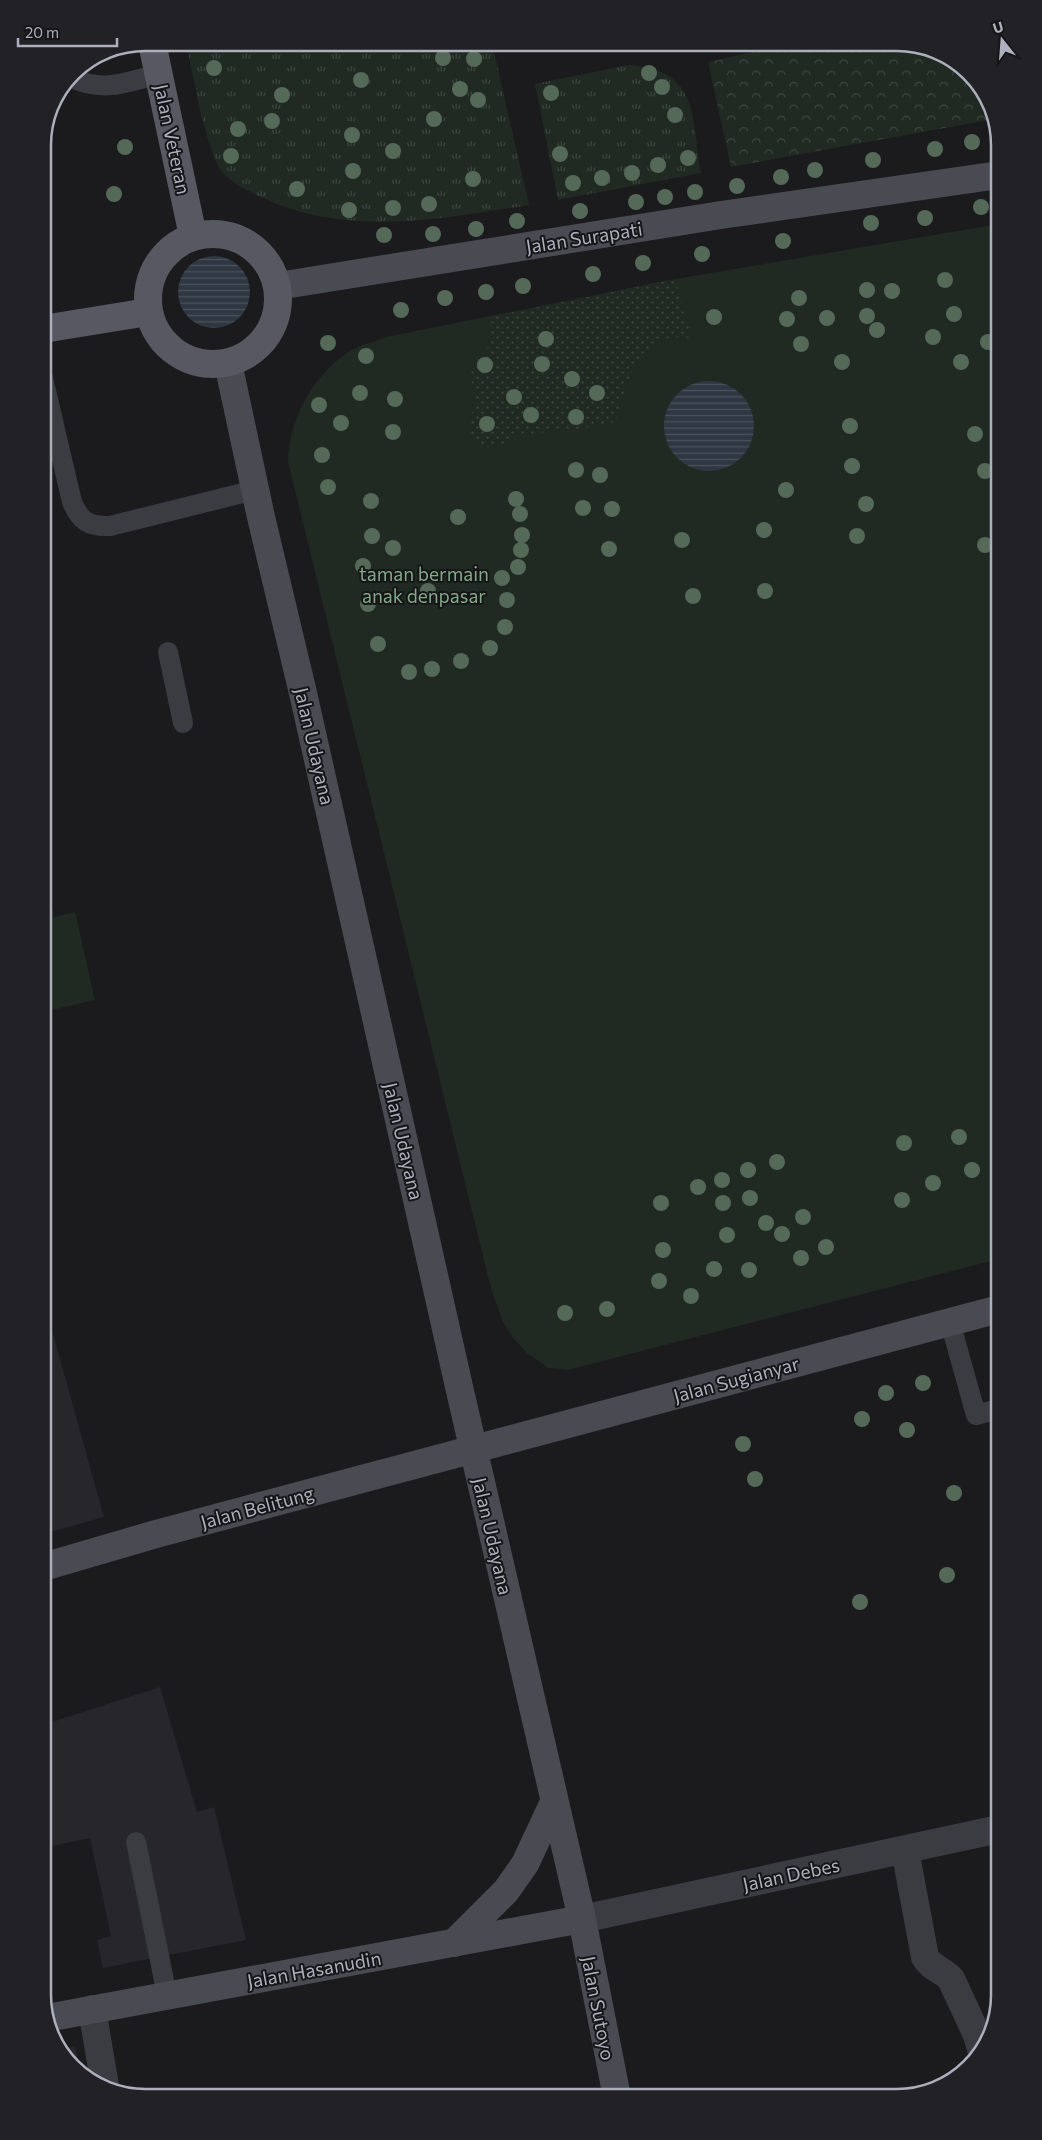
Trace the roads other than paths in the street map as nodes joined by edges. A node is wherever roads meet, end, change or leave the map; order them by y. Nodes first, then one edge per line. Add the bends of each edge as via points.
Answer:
1 (154, 51) edge
2 (159, 74) junction
3 (78, 80) edge
4 (991, 175) edge
5 (193, 236) junction
6 (278, 286) junction
7 (148, 312) junction
8 (51, 328) edge
9 (228, 362) junction
10 (51, 412) edge
11 (255, 490) junction
12 (168, 652) dead end
13 (183, 723) dead end
14 (991, 1311) edge
15 (950, 1322) junction
16 (991, 1411) edge
17 (473, 1449) junction
18 (51, 1564) edge
19 (554, 1802) junction
20 (991, 1831) edge
21 (136, 1842) dead end
22 (905, 1850) junction
23 (582, 1919) junction
24 (454, 1944) junction
25 (167, 1995) junction
26 (92, 2009) junction
27 (54, 2017) edge
28 (979, 2040) edge
29 (104, 2079) edge
30 (615, 2089) edge

1 - 2 main road, Jalan Veteran
2 - 3 lane via 108,86
2 - 5 main road, Jalan Veteran
4 - 6 main road, Jalan Surapati
5 - 6 main road via 223,234 237,237 256,248 270,266
5 - 7 main road via 175,244 151,274
6 - 9 main road via 278,306 262,342 246,355
7 - 8 main road
7 - 9 main road via 155,332 169,348 187,359 207,364
9 - 11 main road, Jalan Udayana
10 - 11 lane via 72,502 86,524 110,526
11 - 17 main road, Jalan Udayana
12 - 13 lane
14 - 15 main road, Jalan Sugianyar
15 - 16 lane via 976,1415
15 - 17 main road, Jalan Sugianyar
17 - 18 main road, Jalan Belitung
17 - 19 main road, Jalan Udayana
19 - 23 main road, Jalan Udayana
19 - 24 main road via 525,1864 506,1891
20 - 22 street, Jalan Debes
21 - 25 lane
22 - 23 street, Jalan Debes
22 - 28 street via 925,1957 928,1963 951,1979
23 - 24 main road, Jalan Hasanudin
23 - 30 main road, Jalan Sutoyo
24 - 25 main road, Jalan Hasanudin
25 - 26 main road, Jalan Hasanudin
26 - 27 main road, Jalan Hasanudin
26 - 29 street

